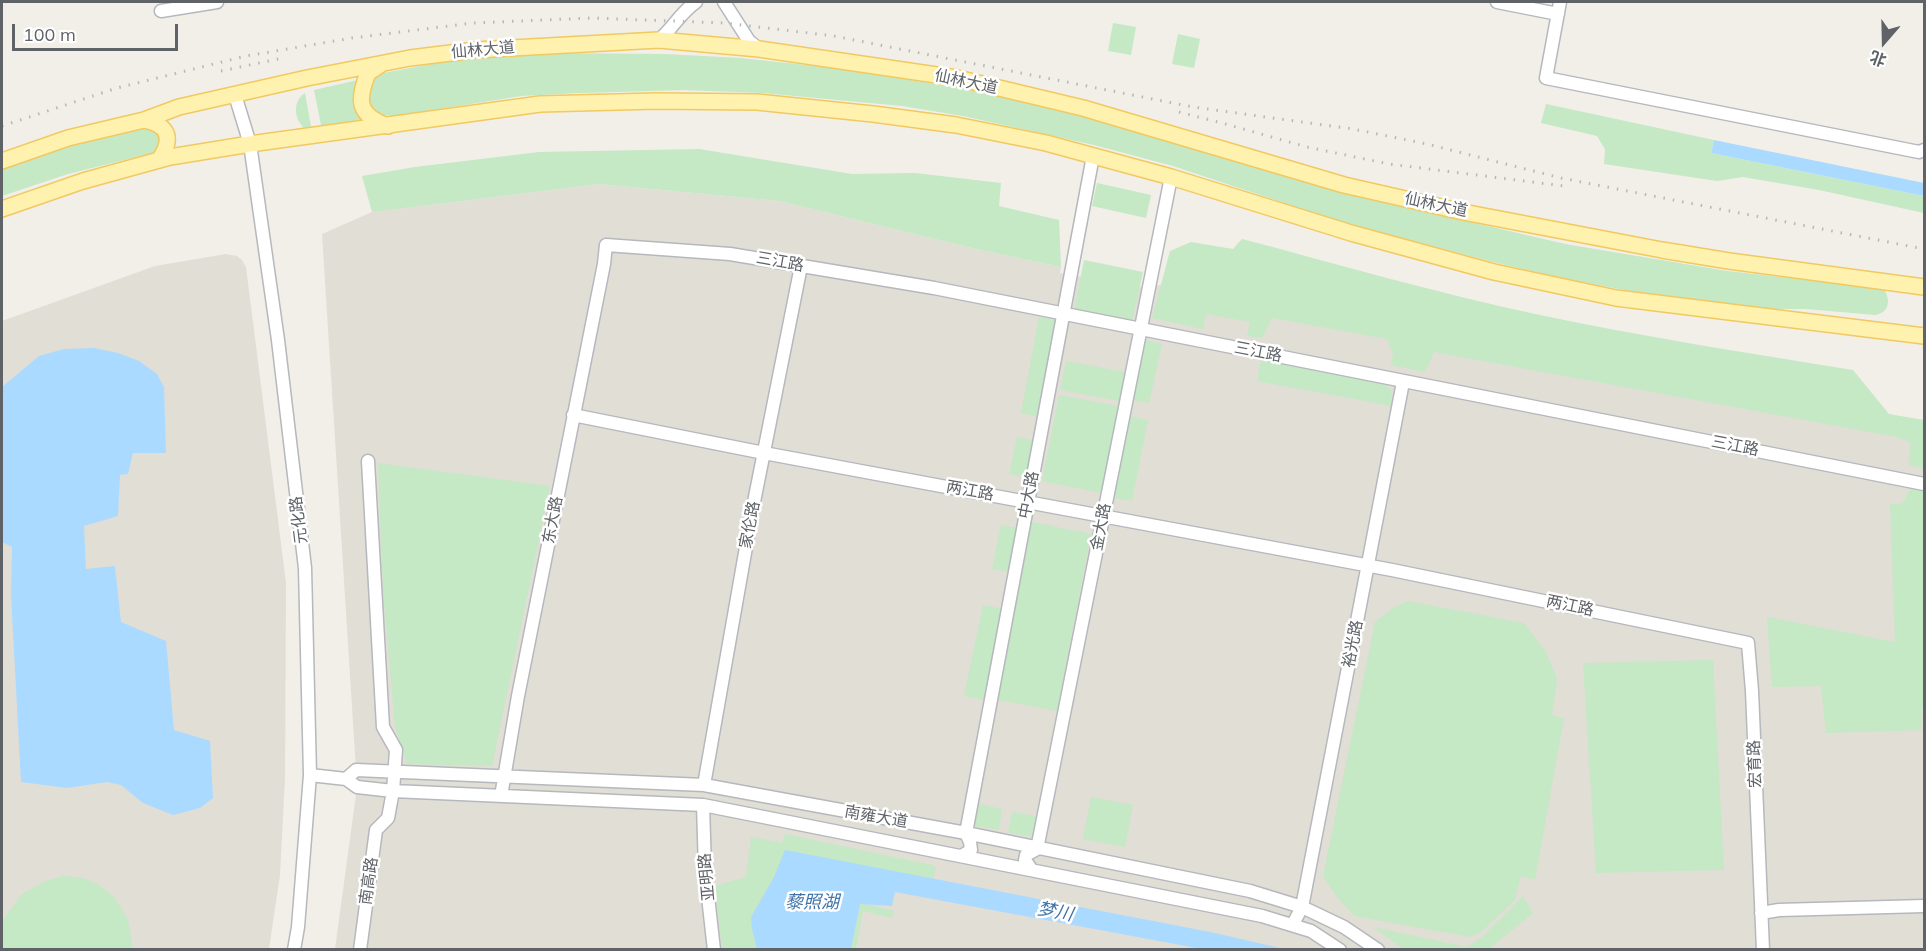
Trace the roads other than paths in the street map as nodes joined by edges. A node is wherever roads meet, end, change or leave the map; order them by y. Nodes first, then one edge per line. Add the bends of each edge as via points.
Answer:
1 (217, 2) edge
2 (696, 2) edge
3 (724, 2) edge
4 (1497, 2) edge
5 (1559, 8) edge
6 (161, 11) dead end
7 (659, 40) junction
8 (759, 49) junction
9 (383, 63) junction
10 (235, 94) junction
11 (144, 120) junction
12 (389, 126) junction
13 (250, 144) junction
14 (1924, 150) edge
15 (1093, 156) junction
16 (159, 160) junction
17 (2, 161) edge
18 (1171, 177) junction
19 (2, 209) edge
20 (606, 245) joint
21 (801, 266) junction
22 (1924, 287) edge
23 (1064, 314) junction
24 (1141, 329) junction
25 (1924, 336) edge
26 (1403, 382) junction
27 (573, 415) junction
28 (764, 453) junction
29 (368, 461) dead end
30 (1924, 484) edge
31 (1028, 501) junction
32 (1104, 515) junction
33 (1368, 565) junction
34 (1748, 643) joint
35 (395, 772) junction
36 (310, 775) junction
37 (503, 776) junction
38 (346, 779) junction
39 (704, 785) junction
40 (393, 791) junction
41 (501, 796) junction
42 (703, 805) junction
43 (966, 833) junction
44 (1037, 849) junction
45 (963, 855) junction
46 (1031, 869) junction
47 (1924, 906) edge
48 (1302, 907) junction
49 (1761, 913) junction
50 (1293, 924) junction
51 (294, 950) edge
52 (360, 950) edge
53 (714, 950) edge
54 (1340, 950) edge
55 (1378, 950) edge
56 (1763, 950) edge

1 - 6 street
2 - 7 street
3 - 8 street via 749,41
4 - 5 street
5 - 14 street via 1546,78
7 - 8 main road, 仙林大道
7 - 9 main road, 仙林大道 via 475,50
8 - 22 main road, 仙林大道 via 957,78 1094,111 1344,185 1474,214 1707,258
9 - 10 main road, 仙林大道
9 - 12 main road via 368,73 360,98 369,116
10 - 11 main road, 仙林大道
10 - 13 street, 元化路
11 - 16 main road via 158,122 168,138
11 - 17 main road, 仙林大道 via 68,138
12 - 13 main road
12 - 15 main road via 540,104 757,102 956,125
13 - 16 main road
13 - 36 street, 元化路 via 305,568
15 - 18 main road
15 - 23 street, 中大路
16 - 19 main road
18 - 24 street, 金大路
18 - 25 main road via 1351,233 1494,272 1605,296
20 - 21 street, 三江路 via 730,254
20 - 27 street, 东大路
21 - 23 street, 三江路
21 - 28 street, 家伦路
23 - 24 street, 三江路
23 - 31 street, 中大路
24 - 26 street, 三江路
24 - 32 street, 金大路
26 - 30 street, 三江路
26 - 33 street, 裕光路
27 - 28 street, 两江路
27 - 37 street, 东大路
28 - 31 street, 两江路
28 - 39 street, 家伦路
29 - 35 street, 南高路 via 383,728 396,750
31 - 32 street, 两江路
31 - 43 street, 中大路
32 - 33 street, 两江路
32 - 44 street, 金大路
33 - 34 street, 两江路
33 - 48 street, 裕光路
34 - 49 street, 宏育路
35 - 37 street, 南雍大道
35 - 38 street, 南雍大道 via 356,770
35 - 40 street, 南高路
36 - 38 street
36 - 51 street, 元化路
37 - 39 street, 南雍大道
37 - 41 street, 东大路
38 - 40 street, 南雍大道 via 357,787
39 - 43 street, 南雍大道
40 - 41 street, 南雍大道
40 - 52 street, 南高路 via 388,818 376,830
41 - 42 street, 南雍大道
42 - 45 street, 南雍大道
42 - 53 street, 亚明路
43 - 44 street, 南雍大道
43 - 45 street, 中大路 via 971,850
44 - 46 street, 金大路 via 1026,855
44 - 48 street, 南雍大道 via 1250,891
45 - 46 street, 南雍大道
46 - 50 street, 南雍大道
47 - 49 street
48 - 50 street, 裕光路
48 - 55 street, 南雍大道 via 1344,927
49 - 56 street, 宏育路
50 - 54 street, 南雍大道

